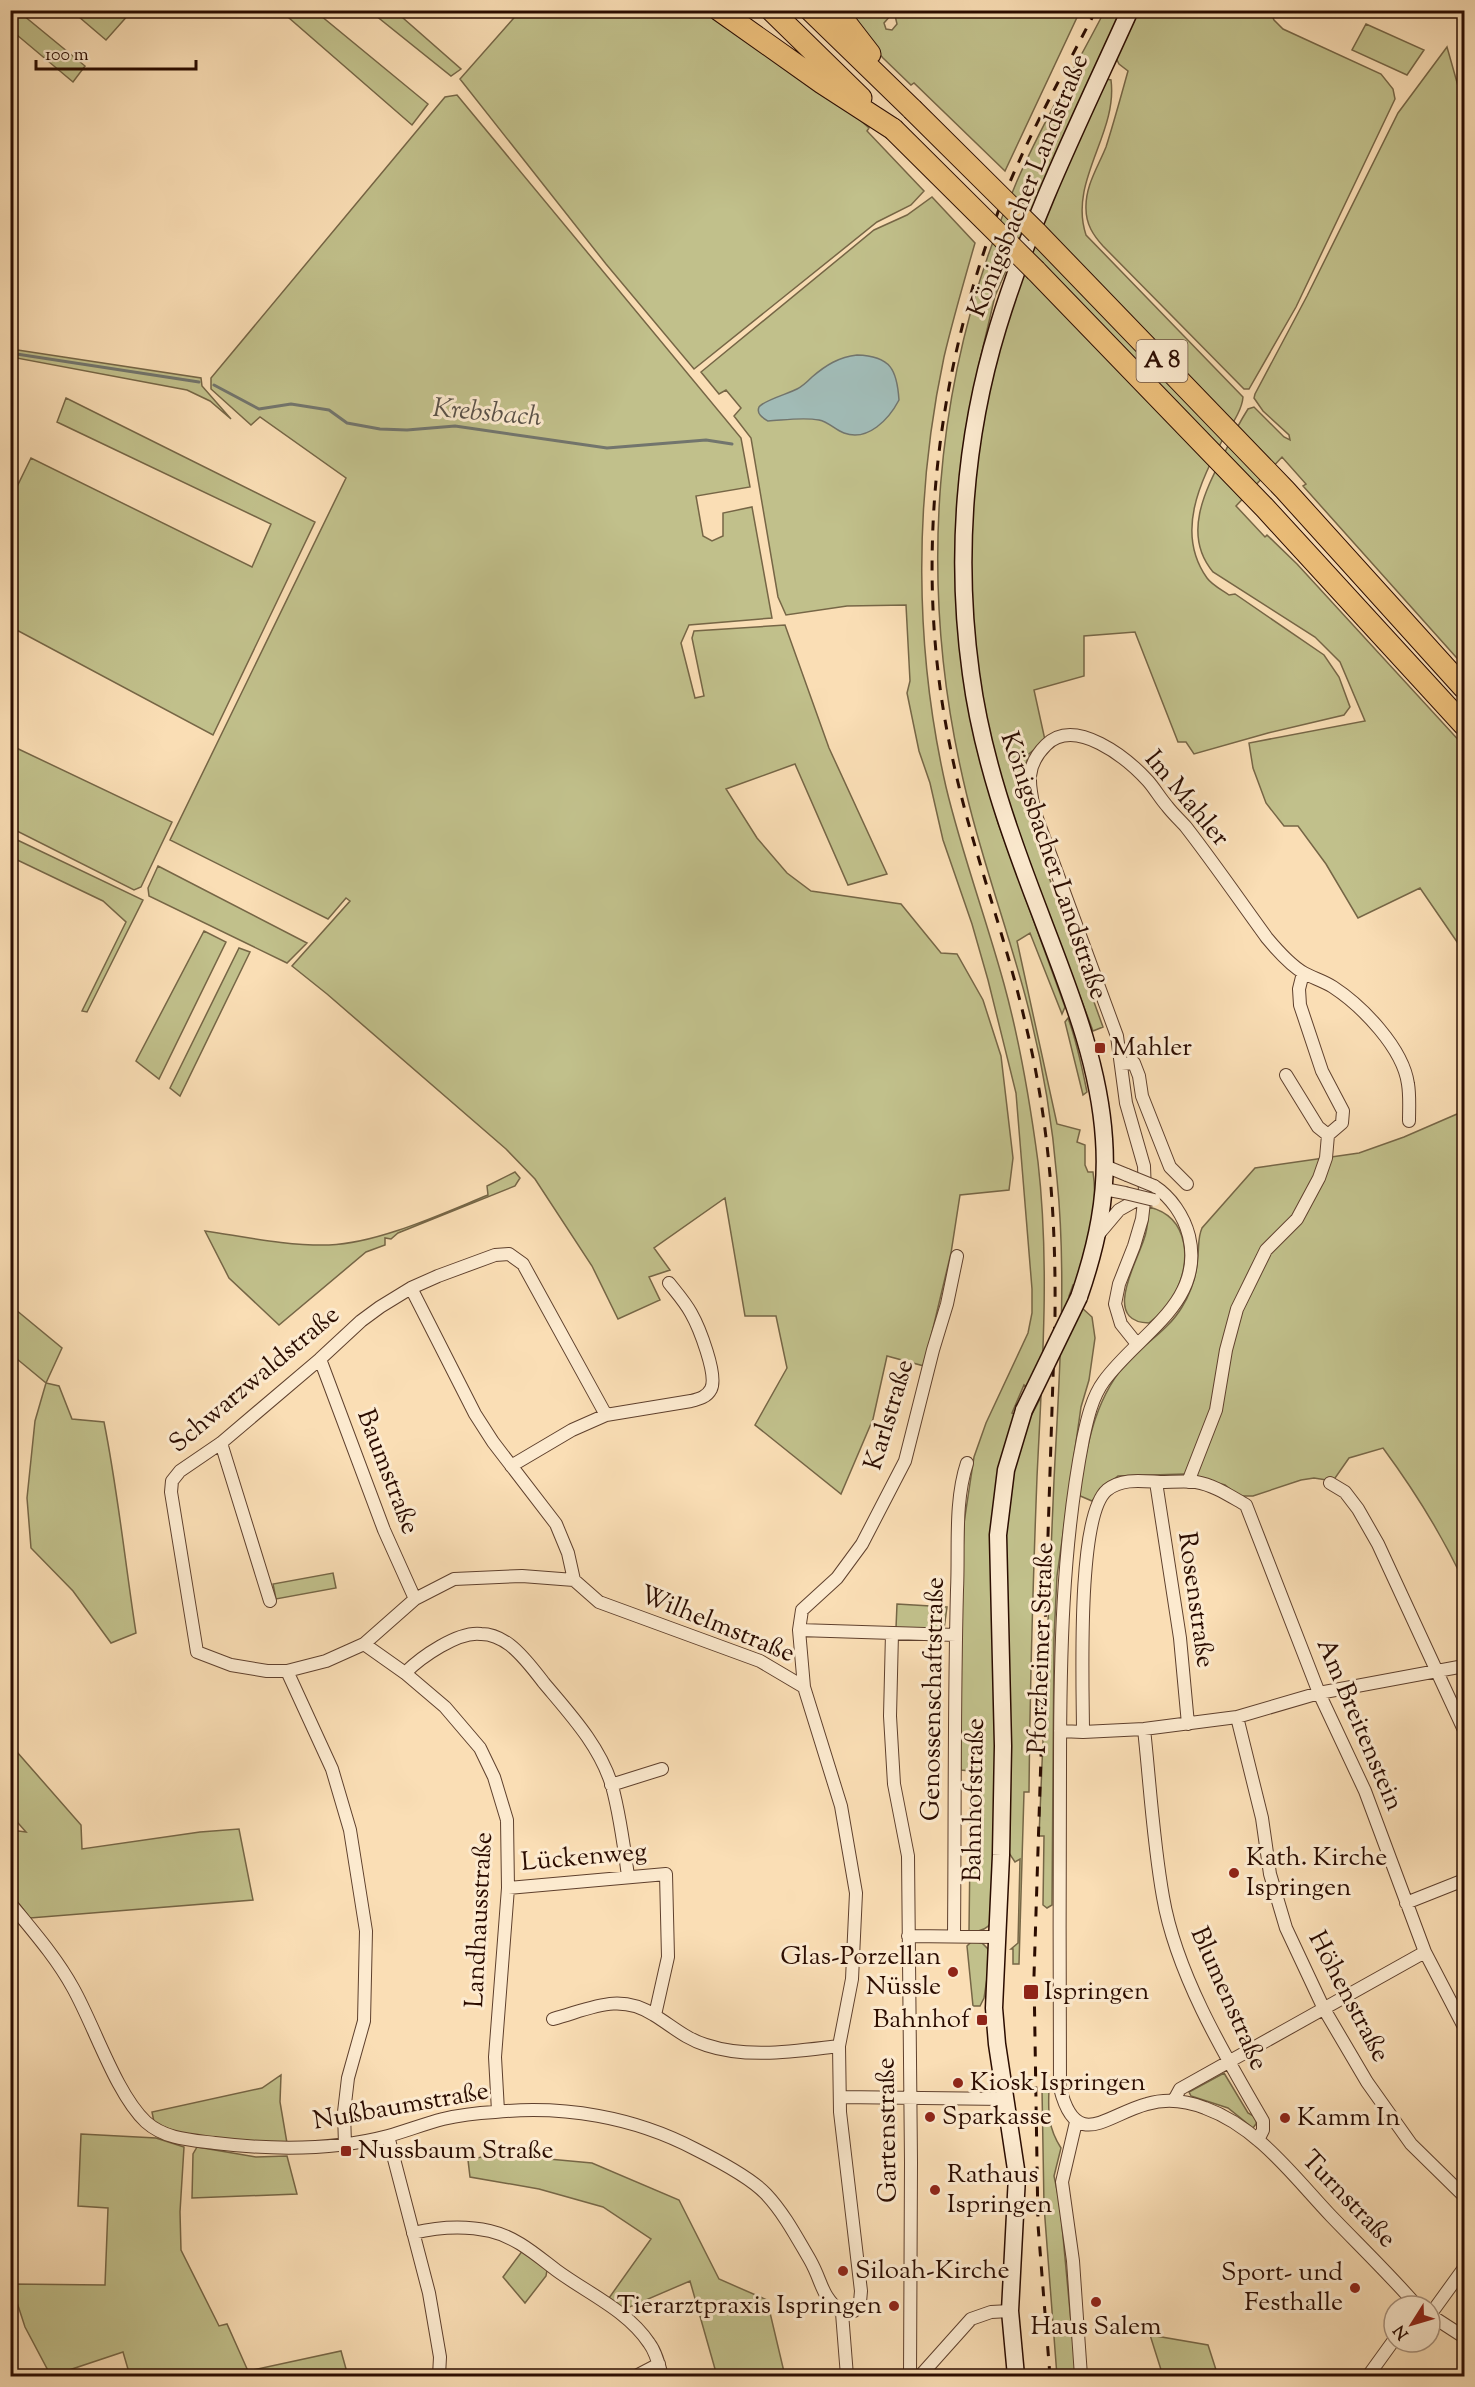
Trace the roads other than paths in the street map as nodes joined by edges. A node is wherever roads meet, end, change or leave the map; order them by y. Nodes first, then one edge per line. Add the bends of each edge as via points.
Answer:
1 (719, 10) edge
2 (771, 10) edge
3 (810, 10) edge
4 (836, 10) edge
5 (1130, 10) edge
6 (912, 109) junction
7 (893, 129) junction
8 (1464, 688) edge
9 (1464, 724) edge
10 (1303, 973) junction
11 (1122, 1064) junction
12 (1286, 1075) dead end
13 (1409, 1121) dead end
14 (1328, 1135) junction
15 (1105, 1166) junction
16 (1187, 1184) dead end
17 (1104, 1190) junction
18 (1125, 1199) junction
19 (1177, 1211) junction
20 (1097, 1236) junction
21 (957, 1256) dead end
22 (669, 1283) dead end
23 (411, 1288) junction
24 (1137, 1344) junction
25 (320, 1359) junction
26 (606, 1415) junction
27 (221, 1443) junction
28 (968, 1463) dead end
29 (511, 1466) junction
30 (1156, 1482) junction
31 (1188, 1482) junction
32 (1330, 1483) dead end
33 (574, 1580) junction
34 (414, 1599) junction
35 (270, 1601) dead end
36 (799, 1630) junction
37 (892, 1634) junction
38 (956, 1635) junction
39 (364, 1644) junction
40 (1464, 1666) edge
41 (287, 1671) junction
42 (1436, 1672) junction
43 (405, 1673) junction
44 (804, 1687) junction
45 (1319, 1693) junction
46 (1237, 1717) junction
47 (1188, 1724) junction
48 (1144, 1729) junction
49 (1464, 1730) edge
50 (1060, 1731) junction
51 (1083, 1732) junction
52 (662, 1769) dead end
53 (611, 1785) junction
54 (628, 1876) junction
55 (1464, 1880) edge
56 (508, 1888) junction
57 (10, 1903) edge
58 (1406, 1903) junction
59 (954, 1935) junction
60 (908, 1936) junction
61 (996, 1937) junction
62 (1425, 1952) junction
63 (1324, 2009) junction
64 (654, 2015) junction
65 (553, 2019) dead end
66 (1464, 2027) edge
67 (839, 2046) junction
68 (1229, 2062) junction
69 (840, 2097) junction
70 (910, 2097) junction
71 (1005, 2099) junction
72 (1174, 2100) junction
73 (498, 2111) junction
74 (1076, 2121) junction
75 (388, 2136) junction
76 (1258, 2139) junction
77 (345, 2145) junction
78 (1464, 2196) edge
79 (413, 2232) junction
80 (1464, 2268) edge
81 (1407, 2294) edge
82 (1442, 2298) edge
83 (1010, 2311) junction
84 (842, 2313) junction
85 (1442, 2323) edge
86 (1464, 2337) edge
87 (1384, 2354) edge
88 (660, 2370) edge
89 (439, 2376) edge
90 (636, 2376) edge
91 (847, 2376) edge
92 (910, 2376) edge
93 (920, 2376) edge
94 (1016, 2376) edge
95 (1081, 2376) edge
96 (1368, 2376) edge

1 - 7 highway
2 - 7 highway, A 8
3 - 6 highway, A 8
4 - 6 highway
5 - 15 main road, Königsbacher Landstraße via 1027,244 998,327 976,420 964,549 968,647 982,735 1006,819 1088,1052 1102,1116
6 - 8 highway, A 8, bridge via 1285,490
7 - 9 highway, A 8, bridge via 1116,353
10 - 11 street, Im Mahler via 1267,938 1148,780 1115,752 1082,735 1049,742 1035,756 1031,767 1029,785 1035,813 1117,1036
10 - 13 street, Im Mahler via 1351,1000 1397,1053 1408,1083
10 - 14 street via 1300,1005 1322,1071 1343,1111 1342,1123
11 - 16 street via 1134,1063 1142,1096 1170,1167
11 - 24 street, Im Mahler via 1126,1103 1144,1166 1145,1193 1140,1227 1115,1304 1121,1324
12 - 14 street via 1318,1127
14 - 31 street via 1319,1178 1297,1219 1266,1250 1237,1309 1216,1410
15 - 17 main road, Königsbacher Landstraße
15 - 19 street, Pforzheimer Straße, bridge via 1154,1186
17 - 18 street
17 - 20 main road, Bahnhofstraße
18 - 19 street, bridge via 1148,1198
18 - 20 street
19 - 24 street, Pforzheimer Straße via 1190,1242 1191,1259 1184,1290 1173,1308
20 - 61 main road, Bahnhofstraße, bridge via 1078,1297 1023,1410 1006,1470 998,1535 1003,1746
21 - 36 street, Karlstraße via 905,1461 862,1544 837,1578 802,1610
22 - 26 street via 691,1312 706,1352 711,1390 691,1401
23 - 25 street, Schwarzwaldstraße via 361,1321
23 - 26 street, Schwarzwaldstraße via 476,1261 509,1254 523,1264
23 - 29 street via 475,1414
24 - 50 street, Pforzheimer Straße via 1102,1383 1083,1438 1064,1571
25 - 27 street, Schwarzwaldstraße
25 - 34 street, Baumstraße
26 - 29 street
27 - 35 street
27 - 41 street, Schwarzwaldstraße via 172,1481 197,1652 231,1665
28 - 38 street, Genossenschaftstraße via 960,1515
29 - 33 street via 556,1524
30 - 31 street
30 - 47 street, Rosenstraße via 1180,1638
30 - 51 street via 1120,1481 1105,1492 1092,1524 1084,1588
31 - 45 street, Am Breitenstein via 1223,1492 1245,1505
32 - 42 street via 1345,1492 1359,1509
33 - 34 street via 522,1576 454,1579
33 - 44 street, Wilhelmstraße via 598,1602 760,1661
34 - 39 street
36 - 37 street
36 - 44 street, Karlstraße
37 - 38 street
37 - 60 street, Gartenstraße via 890,1716 894,1784 908,1856
38 - 59 street, Genossenschaftstraße
39 - 41 street via 326,1661
39 - 43 street, Landhausstraße
40 - 42 street
41 - 77 street via 332,1769 350,1830 366,1931 364,2021 348,2078
42 - 45 street
42 - 49 street
43 - 53 street via 434,1651 465,1635 494,1636 510,1645 573,1718 602,1760
43 - 56 street, Landhausstraße via 445,1707 480,1748 490,1767 507,1820
44 - 67 street, Wilhelmstraße via 841,1806 856,1893 852,1979
45 - 46 street
45 - 58 street, Am Breitenstein via 1365,1791
46 - 47 street
46 - 63 street, Höhenstraße via 1262,1818 1270,1874 1286,1928
47 - 48 street
48 - 51 street
48 - 68 street, Blumenstraße via 1163,1898 1195,1993
50 - 51 street
50 - 74 street, Pforzheimer Straße via 1060,2088 1064,2106
52 - 53 street
53 - 54 street
54 - 56 street, Lückenweg
54 - 64 street, Lückenweg via 666,1874 668,1957
55 - 58 street
56 - 73 street, Landhausstraße via 495,2056
57 - 77 street, Nußbaumstraße via 72,1985 118,2082 132,2106 153,2128 178,2139 249,2147
58 - 62 street, Am Breitenstein
59 - 60 street
59 - 61 street
60 - 70 street, Gartenstraße
61 - 71 main road, Bahnhofstraße via 994,2008
62 - 63 street
62 - 66 street, Am Breitenstein
63 - 68 street
63 - 78 street, Höhenstraße via 1367,2082 1411,2144
64 - 65 street via 633,2004 617,2002
64 - 67 street via 682,2035 725,2050 778,2053
67 - 69 street, Wilhelmstraße
68 - 72 street via 1180,2089
68 - 76 street, Blumenstraße via 1263,2121
69 - 70 street
69 - 84 street, Wilhelmstraße via 861,2291 854,2311
70 - 71 street
70 - 92 street, Gartenstraße
71 - 83 main road, Bahnhofstraße via 1017,2176
72 - 74 street, Turnstraße via 1148,2104 1099,2124 1083,2125
72 - 76 street, Turnstraße via 1222,2114
73 - 75 street, Nußbaumstraße via 445,2118
73 - 84 street, Nußbaumstraße via 586,2112 616,2119 697,2150 755,2184 775,2205 808,2257 830,2304
74 - 95 street via 1062,2182 1073,2261
75 - 77 street, Nußbaumstraße
75 - 79 street
76 - 81 street, Turnstraße
79 - 88 street via 438,2227 471,2228 513,2239 615,2309 646,2338
79 - 89 street via 429,2293 440,2357
80 - 82 street
83 - 93 street via 971,2319
83 - 94 main road, Bahnhofstraße
84 - 91 street
85 - 86 street
87 - 96 street
88 - 90 street

